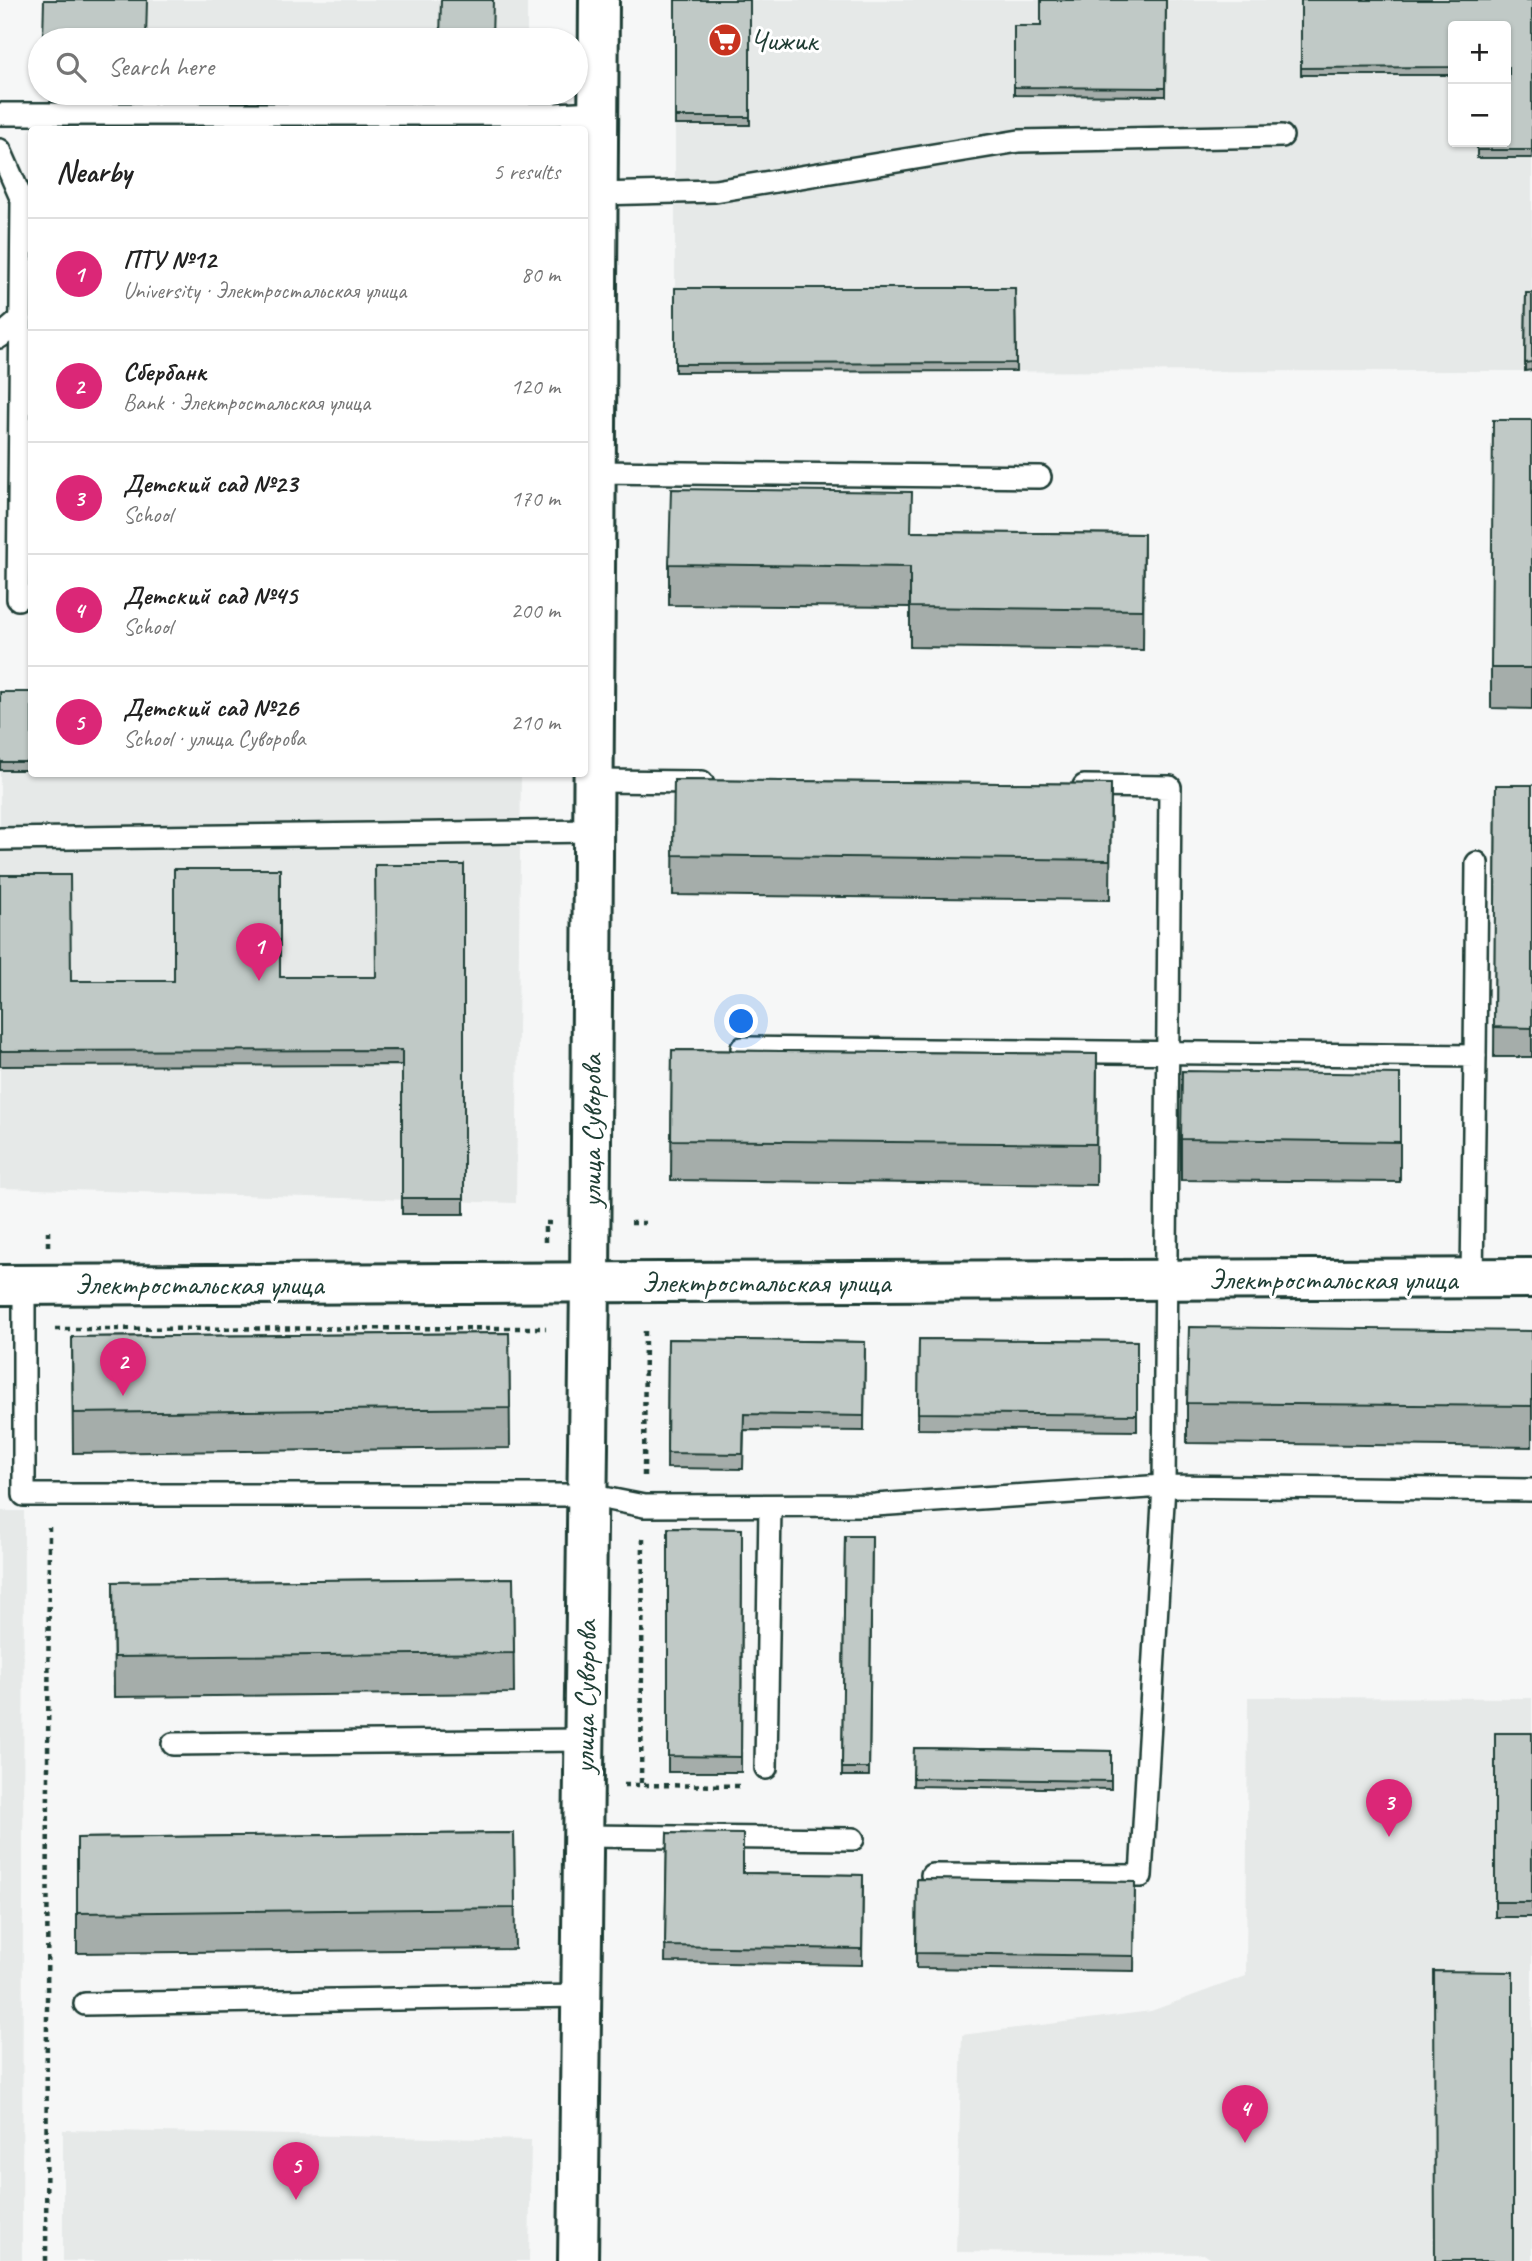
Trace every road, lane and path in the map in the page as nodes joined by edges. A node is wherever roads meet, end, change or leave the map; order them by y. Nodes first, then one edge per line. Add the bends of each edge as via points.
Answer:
1 (598, 0) edge
2 (598, 112) junction
3 (0, 114) edge
4 (1282, 136) dead end
5 (0, 149) edge
6 (597, 194) junction
7 (22, 319) junction
8 (0, 337) edge
9 (596, 472) junction
10 (1040, 477) dead end
11 (590, 598) edge
12 (18, 599) dead end
13 (594, 781) junction
14 (726, 782) edge
15 (1059, 786) edge
16 (593, 831) junction
17 (0, 839) edge
18 (1477, 863) dead end
19 (742, 1048) edge
20 (1168, 1052) junction
21 (1475, 1056) junction
22 (1472, 1278) junction
23 (1532, 1278) edge
24 (1167, 1280) junction
25 (590, 1283) junction
26 (12, 1285) edge
27 (546, 1328) dead end
28 (49, 1329) dead end
29 (645, 1330) dead end
30 (1164, 1486) junction
31 (1532, 1490) edge
32 (49, 1495) junction
33 (588, 1495) junction
34 (644, 1506) junction
35 (770, 1506) junction
36 (584, 1740) junction
37 (173, 1744) dead end
38 (766, 1768) joint
39 (583, 1836) junction
40 (853, 1839) dead end
41 (932, 1875) dead end
42 (582, 1996) junction
43 (85, 2004) dead end
44 (46, 2261) edge
45 (578, 2261) edge

1 - 2 street, улица Суворова
2 - 3 lane
2 - 6 street, улица Суворова
4 - 6 lane via 1019,141 715,191
5 - 7 lane via 22,200
6 - 9 street, улица Суворова
7 - 8 lane
7 - 12 lane
9 - 10 lane
9 - 11 street, улица Суворова
11 - 13 street, улица Суворова
13 - 14 lane
13 - 16 street, улица Суворова
15 - 20 lane via 1170,787
16 - 17 lane
16 - 25 street, улица Суворова
18 - 21 lane
19 - 20 lane
20 - 21 lane
20 - 24 lane
21 - 22 lane
22 - 23 street, Электростальская улица
22 - 24 street, Электростальская улица
24 - 25 street, Электростальская улица
24 - 30 lane
25 - 26 street, Электростальская улица
25 - 33 street, улица Суворова
26 - 32 lane via 24,1495
27 - 28 path
29 - 34 path
30 - 31 lane
30 - 35 lane via 875,1505
30 - 41 lane via 1141,1877
32 - 33 lane
32 - 44 path
33 - 34 lane
33 - 36 street, улица Суворова
34 - 35 lane
34 - 38 path via 641,1785 766,1786
35 - 38 lane
36 - 37 lane
36 - 39 street, улица Суворова
39 - 40 lane
39 - 42 street, улица Суворова
42 - 43 lane
42 - 45 street, улица Суворова

